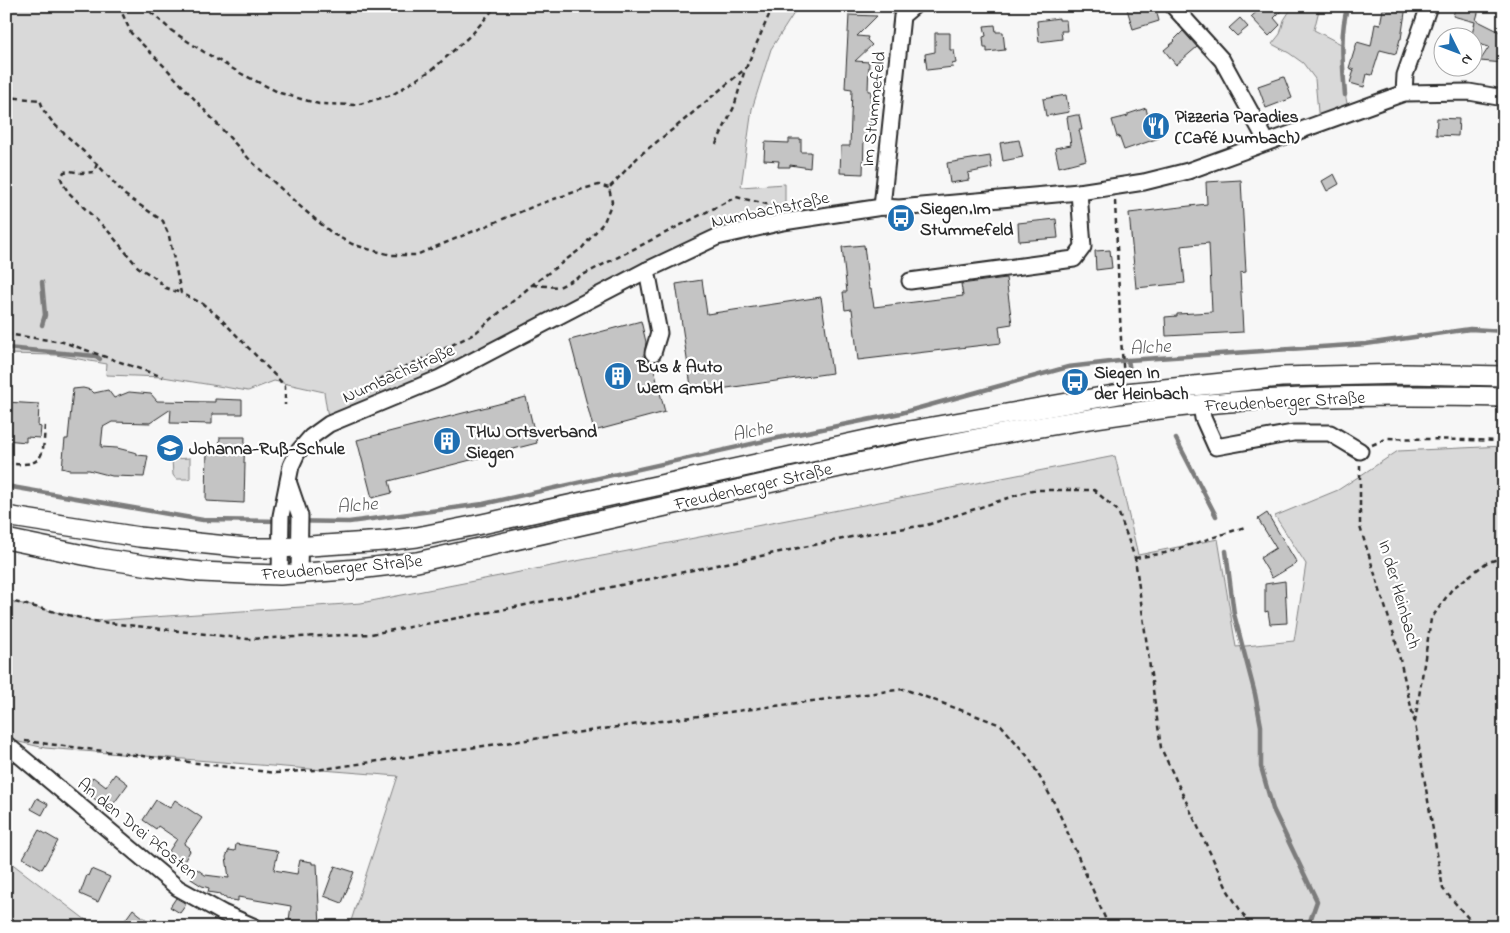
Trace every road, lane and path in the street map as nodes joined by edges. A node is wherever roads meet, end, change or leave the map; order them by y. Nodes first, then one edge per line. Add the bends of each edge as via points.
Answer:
1 (119, 6) edge
2 (144, 6) edge
3 (496, 6) edge
4 (772, 6) edge
5 (1173, 6) edge
6 (1428, 6) edge
7 (905, 9) edge
8 (746, 68) junction
9 (1404, 93) junction
10 (6, 97) edge
11 (1504, 98) edge
12 (1267, 142) junction
13 (716, 144) dead end
14 (98, 164) junction
15 (1115, 187) junction
16 (609, 188) junction
17 (1079, 192) junction
18 (882, 207) junction
19 (783, 222) junction
20 (647, 270) junction
21 (910, 281) dead end
22 (532, 285) junction
23 (181, 293) junction
24 (6, 334) edge
25 (659, 351) dead end
26 (1123, 368) dead end
27 (1504, 376) edge
28 (163, 377) dead end
29 (365, 393) dead end
30 (1504, 397) edge
31 (285, 405) dead end
32 (1201, 405) junction
33 (45, 424) dead end
34 (1504, 441) edge
35 (1360, 451) junction
36 (6, 463) edge
37 (288, 483) junction
38 (6, 516) edge
39 (1245, 527) dead end
40 (6, 539) edge
41 (299, 547) junction
42 (280, 548) junction
43 (1504, 556) edge
44 (1135, 558) junction
45 (299, 574) junction
46 (280, 575) junction
47 (6, 600) edge
48 (1415, 724) junction
49 (25, 741) dead end
50 (6, 744) edge
51 (255, 927) edge
52 (1109, 927) edge
53 (1251, 927) edge
54 (1476, 927) edge

1 - 16 path via 131,33 251,161 333,234 358,246 392,255 416,256 578,191 599,185
2 - 3 path via 172,31 204,52 280,93 319,104 356,105 392,95 433,69 473,33
4 - 8 path
5 - 12 street via 1222,60
6 - 9 street via 1406,75
7 - 18 street, Im Stummefeld
8 - 13 path via 734,107
8 - 16 path via 640,155
9 - 11 street, Numbachstraße via 1469,92
9 - 12 street, Numbachstraße
10 - 14 path via 40,100 54,124
12 - 15 street, Numbachstraße via 1188,171
14 - 23 path via 125,195 163,222
14 - 23 path via 94,172 64,172 61,178 69,194 109,232 138,267 166,288
15 - 17 street, Numbachstraße
15 - 26 path
16 - 22 path via 612,202 604,222 582,248
17 - 18 street, Numbachstraße
17 - 21 street via 1083,247 1074,259
18 - 19 street, Numbachstraße
19 - 20 street, Numbachstraße via 717,237
19 - 22 path via 775,206 736,197 559,287
20 - 25 street via 660,333
20 - 37 street, Numbachstraße via 440,378 328,424 297,453
22 - 29 path via 474,334 387,374
23 - 31 path via 203,304 220,318 285,386
24 - 28 path via 63,342
27 - 41 main road, Freudenberger Straße via 1281,377 1125,393 898,433 417,537
30 - 32 main road, Freudenberger Straße via 1280,398
32 - 35 street via 1216,447 1293,433 1330,433
32 - 45 main road, Freudenberger Straße via 1081,420 904,453 417,562
33 - 36 path via 43,453 38,459 32,464
34 - 35 path via 1388,438
35 - 48 path, In der Heinbach via 1360,527 1395,638
37 - 41 street via 300,516
37 - 42 street, Numbachstraße via 281,516
38 - 42 main road, Freudenberger Straße via 139,537 246,548
39 - 44 path via 1166,553
40 - 46 main road, Freudenberger Straße via 159,567
41 - 42 main road, Freudenberger Straße
41 - 45 street
42 - 46 street, Numbachstraße
43 - 48 path via 1486,563 1452,589 1431,619
44 - 47 path via 1118,512 1094,490 1032,490 927,525 871,533 371,634 248,639 92,621
44 - 53 path via 1161,748 1228,891
45 - 46 main road, Freudenberger Straße
48 - 54 path, In der Heinbach via 1443,889
49 - 52 path via 275,773 904,689 1001,725 1030,758 1056,806
50 - 51 street, An den Drei Pfosten via 178,888

